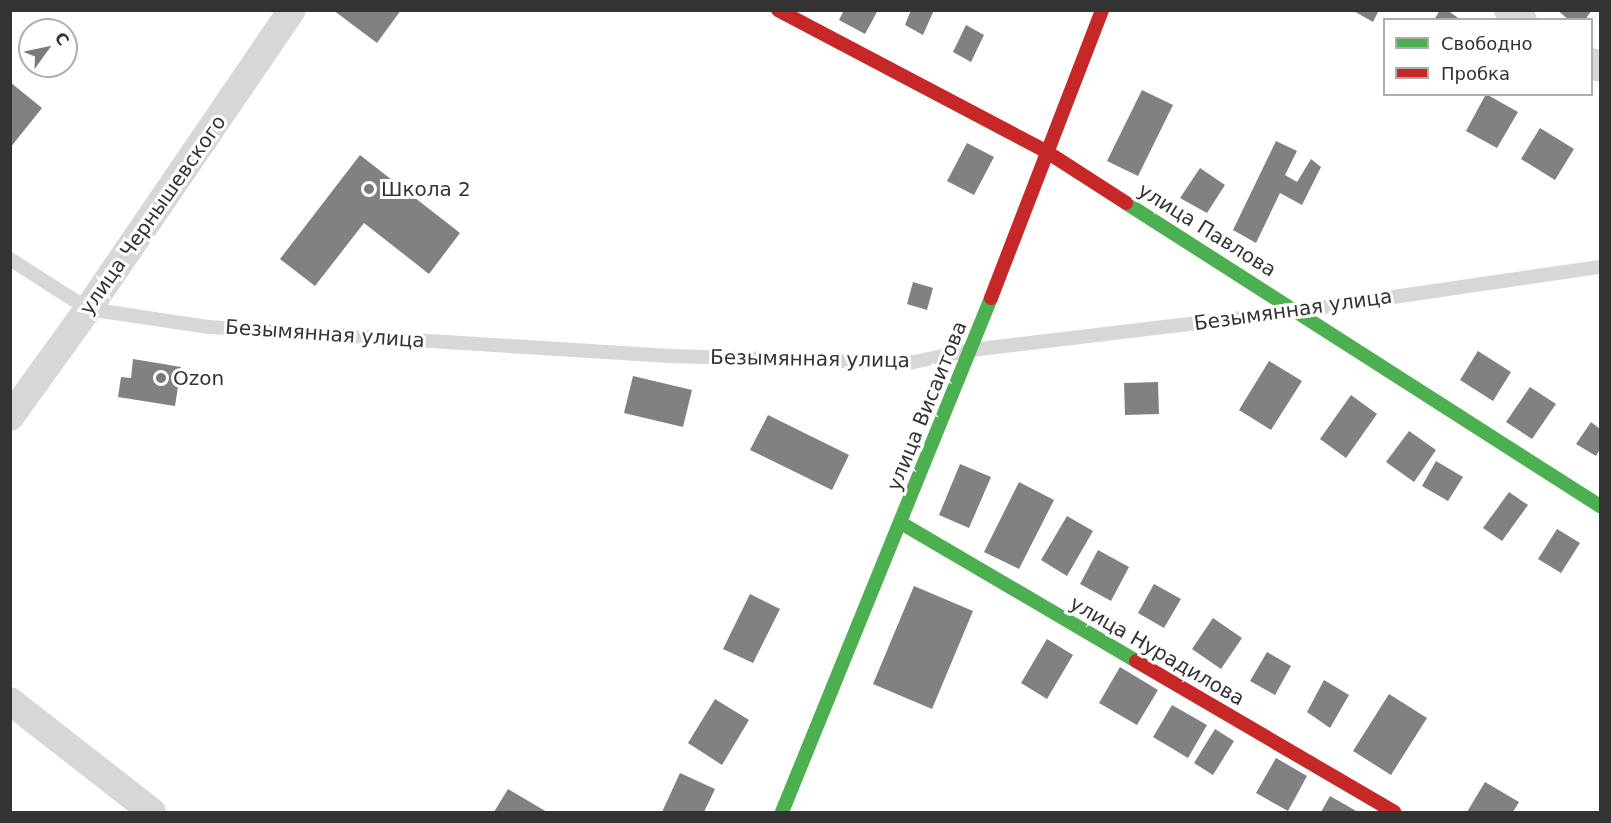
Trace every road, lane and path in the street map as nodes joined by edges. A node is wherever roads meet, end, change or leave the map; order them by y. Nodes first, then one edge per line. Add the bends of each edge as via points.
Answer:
1 (292, 10) edge
2 (778, 10) edge
3 (1102, 10) edge
4 (1047, 152) junction
5 (10, 259) edge
6 (1600, 267) edge
7 (88, 309) junction
8 (1297, 311) junction
9 (971, 350) junction
10 (10, 417) edge
11 (1600, 506) edge
12 (901, 523) junction
13 (10, 701) edge
14 (152, 813) edge
15 (782, 813) edge
16 (1394, 813) edge

1 - 7 street, улица Чернышевского
2 - 4 street, улица Павлова
3 - 4 street, улица Висаитова
4 - 8 street, улица Павлова
4 - 9 street, улица Висаитова
5 - 7 lane
6 - 8 lane, Безымянная улица
7 - 9 lane, Безымянная улица via 208,327 670,356 909,363
7 - 10 street, улица Чернышевского
8 - 9 lane, Безымянная улица
8 - 11 street, улица Павлова
9 - 12 street, улица Висаитова
12 - 15 street, улица Висаитова
12 - 16 street, улица Нурадилова
13 - 14 street

